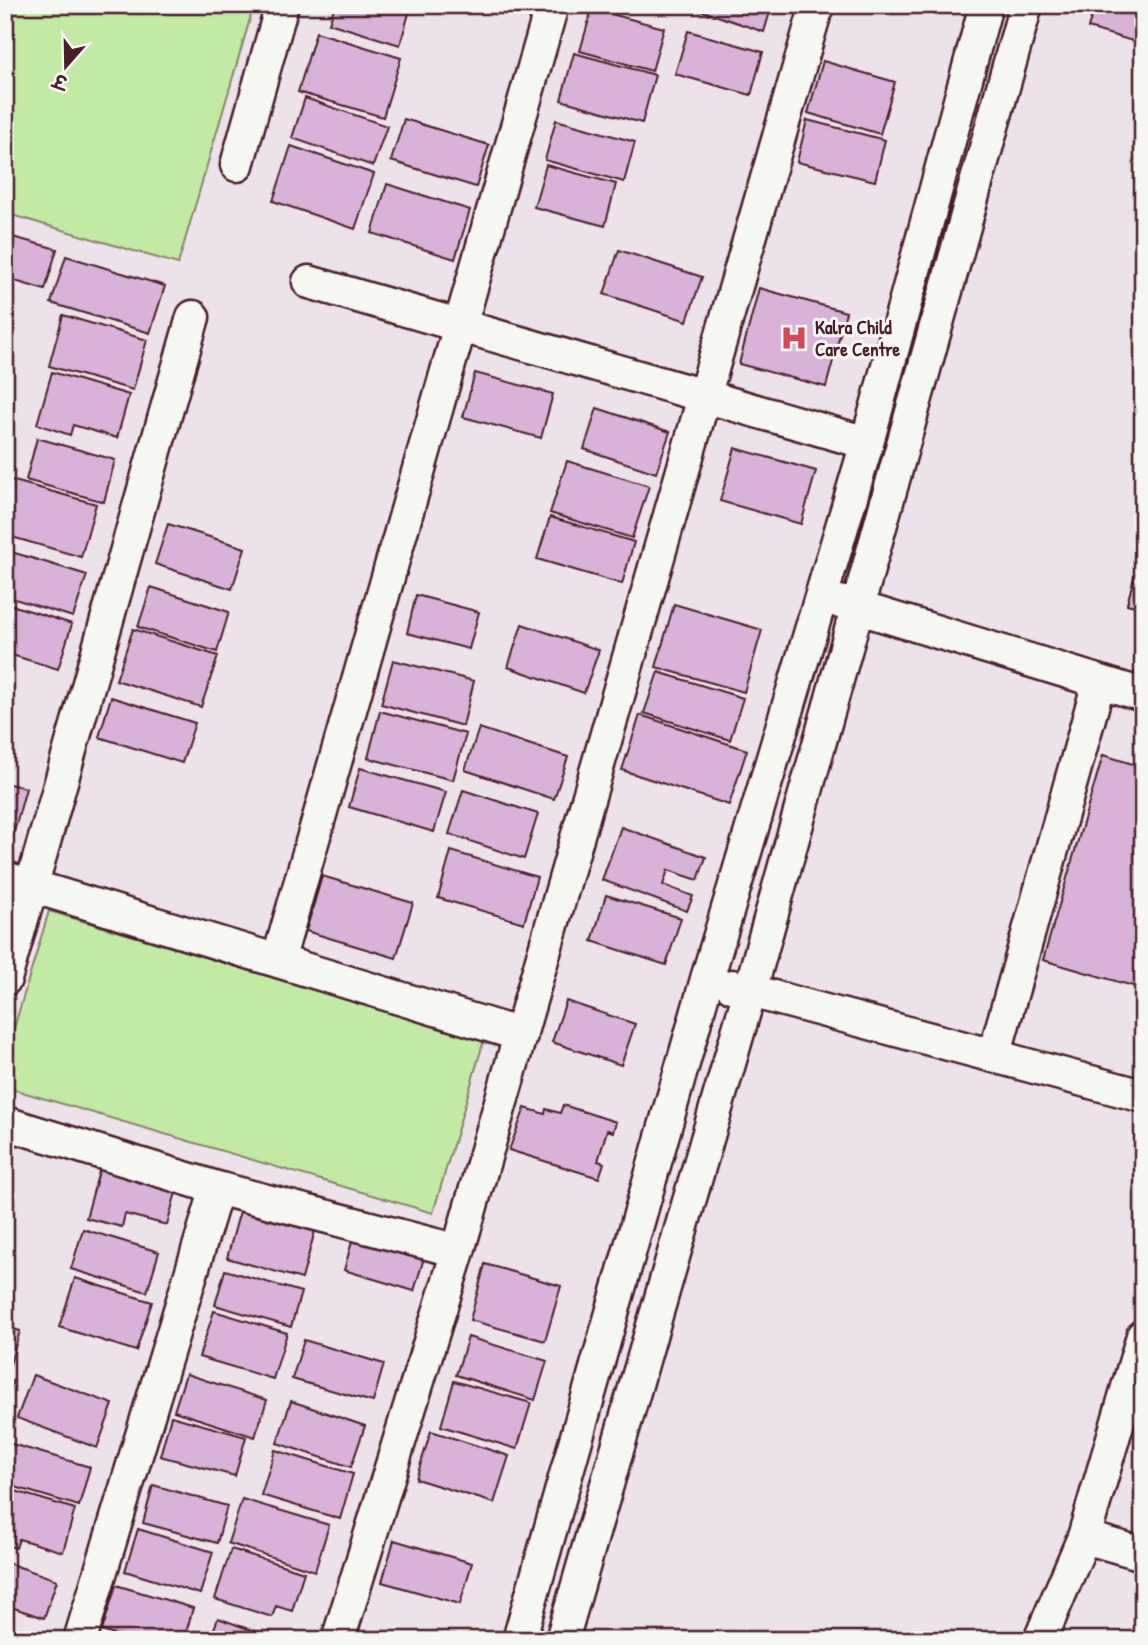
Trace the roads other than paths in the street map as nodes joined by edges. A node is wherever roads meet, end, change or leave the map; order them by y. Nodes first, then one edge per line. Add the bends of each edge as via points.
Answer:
1 (282, 5) edge
2 (552, 5) edge
3 (817, 5) edge
4 (986, 5) edge
5 (1026, 5) edge
6 (237, 164) dead end
7 (309, 282) dead end
8 (193, 317) dead end
9 (460, 326) junction
10 (705, 396) junction
11 (867, 443) junction
12 (821, 596) junction
13 (857, 609) junction
14 (1099, 682) junction
15 (1143, 695) edge
16 (18, 882) edge
17 (278, 961) junction
18 (5, 979) edge
19 (707, 979) junction
20 (750, 991) junction
21 (521, 1035) junction
22 (994, 1056) junction
23 (1143, 1096) edge
24 (5, 1124) edge
25 (217, 1188) junction
26 (458, 1251) junction
27 (1143, 1337) edge
28 (1084, 1537) junction
29 (1143, 1554) edge
30 (80, 1640) edge
31 (338, 1640) edge
32 (519, 1640) edge
33 (562, 1640) edge
34 (1040, 1640) edge

1 - 6 street
2 - 9 street
3 - 10 street
4 - 11 street
5 - 13 street
7 - 9 street
8 - 16 street
9 - 10 street
9 - 17 street
10 - 11 street
10 - 21 street
11 - 12 street
12 - 13 street
12 - 19 street
13 - 14 street
13 - 20 street
14 - 15 street
14 - 22 street
16 - 17 street
16 - 18 street
17 - 21 street
19 - 20 street
19 - 32 street
20 - 22 street
20 - 33 street
21 - 26 street
22 - 23 street
24 - 25 street
25 - 26 street
25 - 30 street
26 - 31 street
27 - 28 street
28 - 29 street
28 - 34 street

